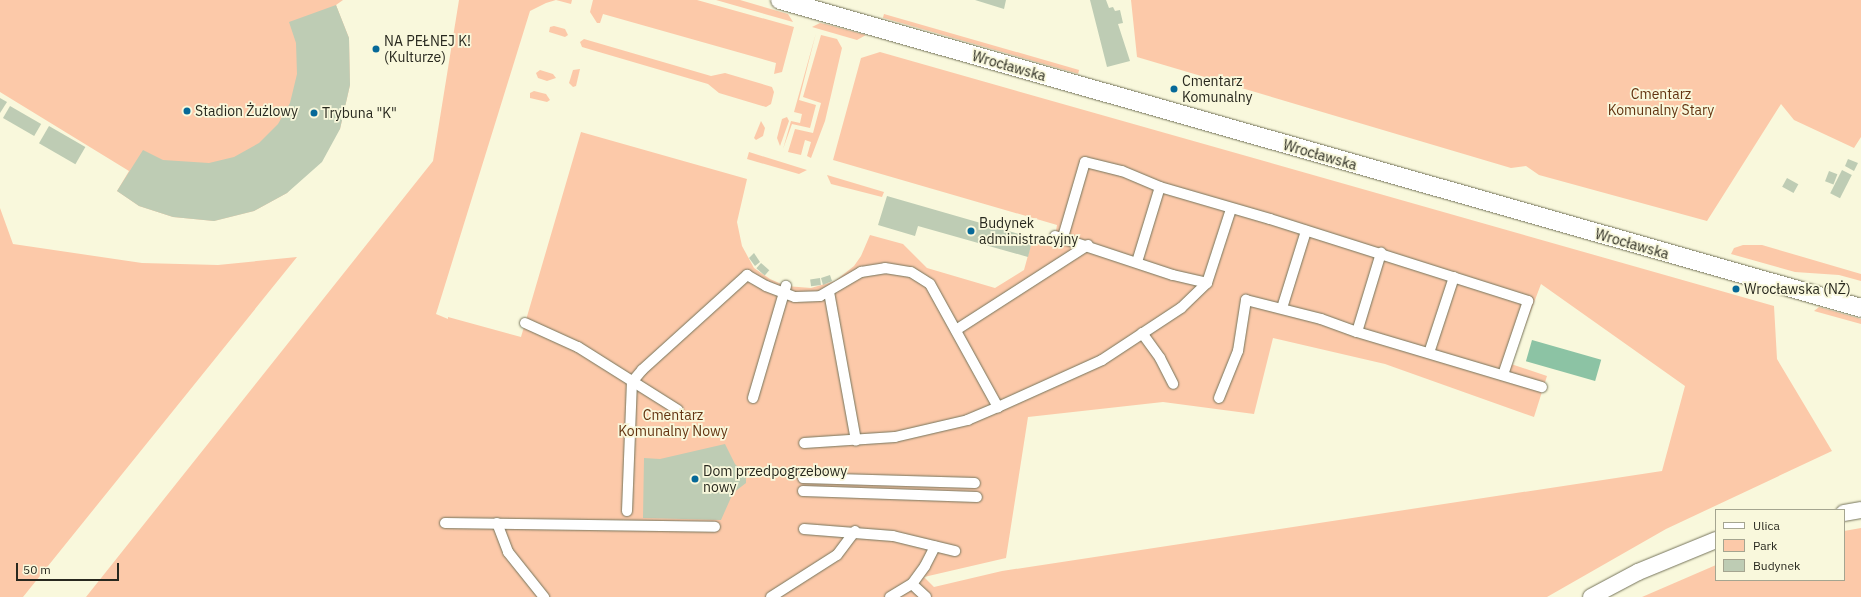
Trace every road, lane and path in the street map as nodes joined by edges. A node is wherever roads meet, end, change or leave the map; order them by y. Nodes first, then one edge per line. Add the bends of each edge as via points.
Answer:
1 (780, 0) edge
2 (1160, 187) junction
3 (1232, 209) junction
4 (1306, 231) junction
5 (1088, 246) junction
6 (1381, 253) junction
7 (1136, 262) junction
8 (1454, 277) junction
9 (1207, 283) junction
10 (789, 290) junction
11 (829, 292) junction
12 (1282, 308) junction
13 (1861, 308) edge
14 (525, 323) dead end
15 (956, 330) junction
16 (1357, 332) junction
17 (1142, 333) junction
18 (1429, 353) junction
19 (1503, 375) junction
20 (632, 382) junction
21 (1173, 384) dead end
22 (1542, 387) dead end
23 (753, 398) dead end
24 (1219, 398) dead end
25 (998, 408) junction
26 (678, 410) dead end
27 (856, 441) junction
28 (804, 443) dead end
29 (803, 478) dead end
30 (975, 483) dead end
31 (803, 491) dead end
32 (978, 497) dead end
33 (1861, 510) edge
34 (627, 511) dead end
35 (1845, 513) edge
36 (445, 523) dead end
37 (497, 523) junction
38 (715, 527) dead end
39 (804, 529) dead end
40 (855, 531) junction
41 (1715, 540) edge
42 (935, 546) junction
43 (955, 551) dead end
44 (912, 584) junction
45 (544, 597) edge
46 (771, 597) edge
47 (890, 597) edge
48 (926, 597) edge
49 (1591, 597) edge

1 - 13 main road, Wrocławska
2 - 3 street
2 - 5 street via 1122,171 1085,162 1059,236
2 - 7 street
3 - 4 street
3 - 9 street
4 - 6 street
4 - 12 street
5 - 7 street
5 - 15 street
6 - 8 street
6 - 16 street
7 - 9 street
8 - 18 street
8 - 19 street via 1528,301
9 - 17 street via 1181,308
10 - 11 street via 820,296
10 - 20 street via 747,275
10 - 23 street
11 - 15 street via 861,272 885,268 911,272 930,284
11 - 27 street
12 - 16 street
12 - 24 street via 1246,300 1238,351
14 - 20 street via 578,347
15 - 25 street
16 - 18 street
17 - 21 street via 1160,358
17 - 25 street via 1102,360
18 - 19 street
19 - 22 street
20 - 26 street
20 - 34 street
25 - 27 street via 968,420 927,430
27 - 28 street
29 - 30 street
31 - 32 street
33 - 35 street
36 - 37 street
37 - 38 street
37 - 45 street via 508,552
39 - 40 street
40 - 42 street
40 - 46 street via 837,555
41 - 49 street via 1638,572
42 - 43 street
42 - 44 street via 926,566
44 - 47 street
44 - 48 street

